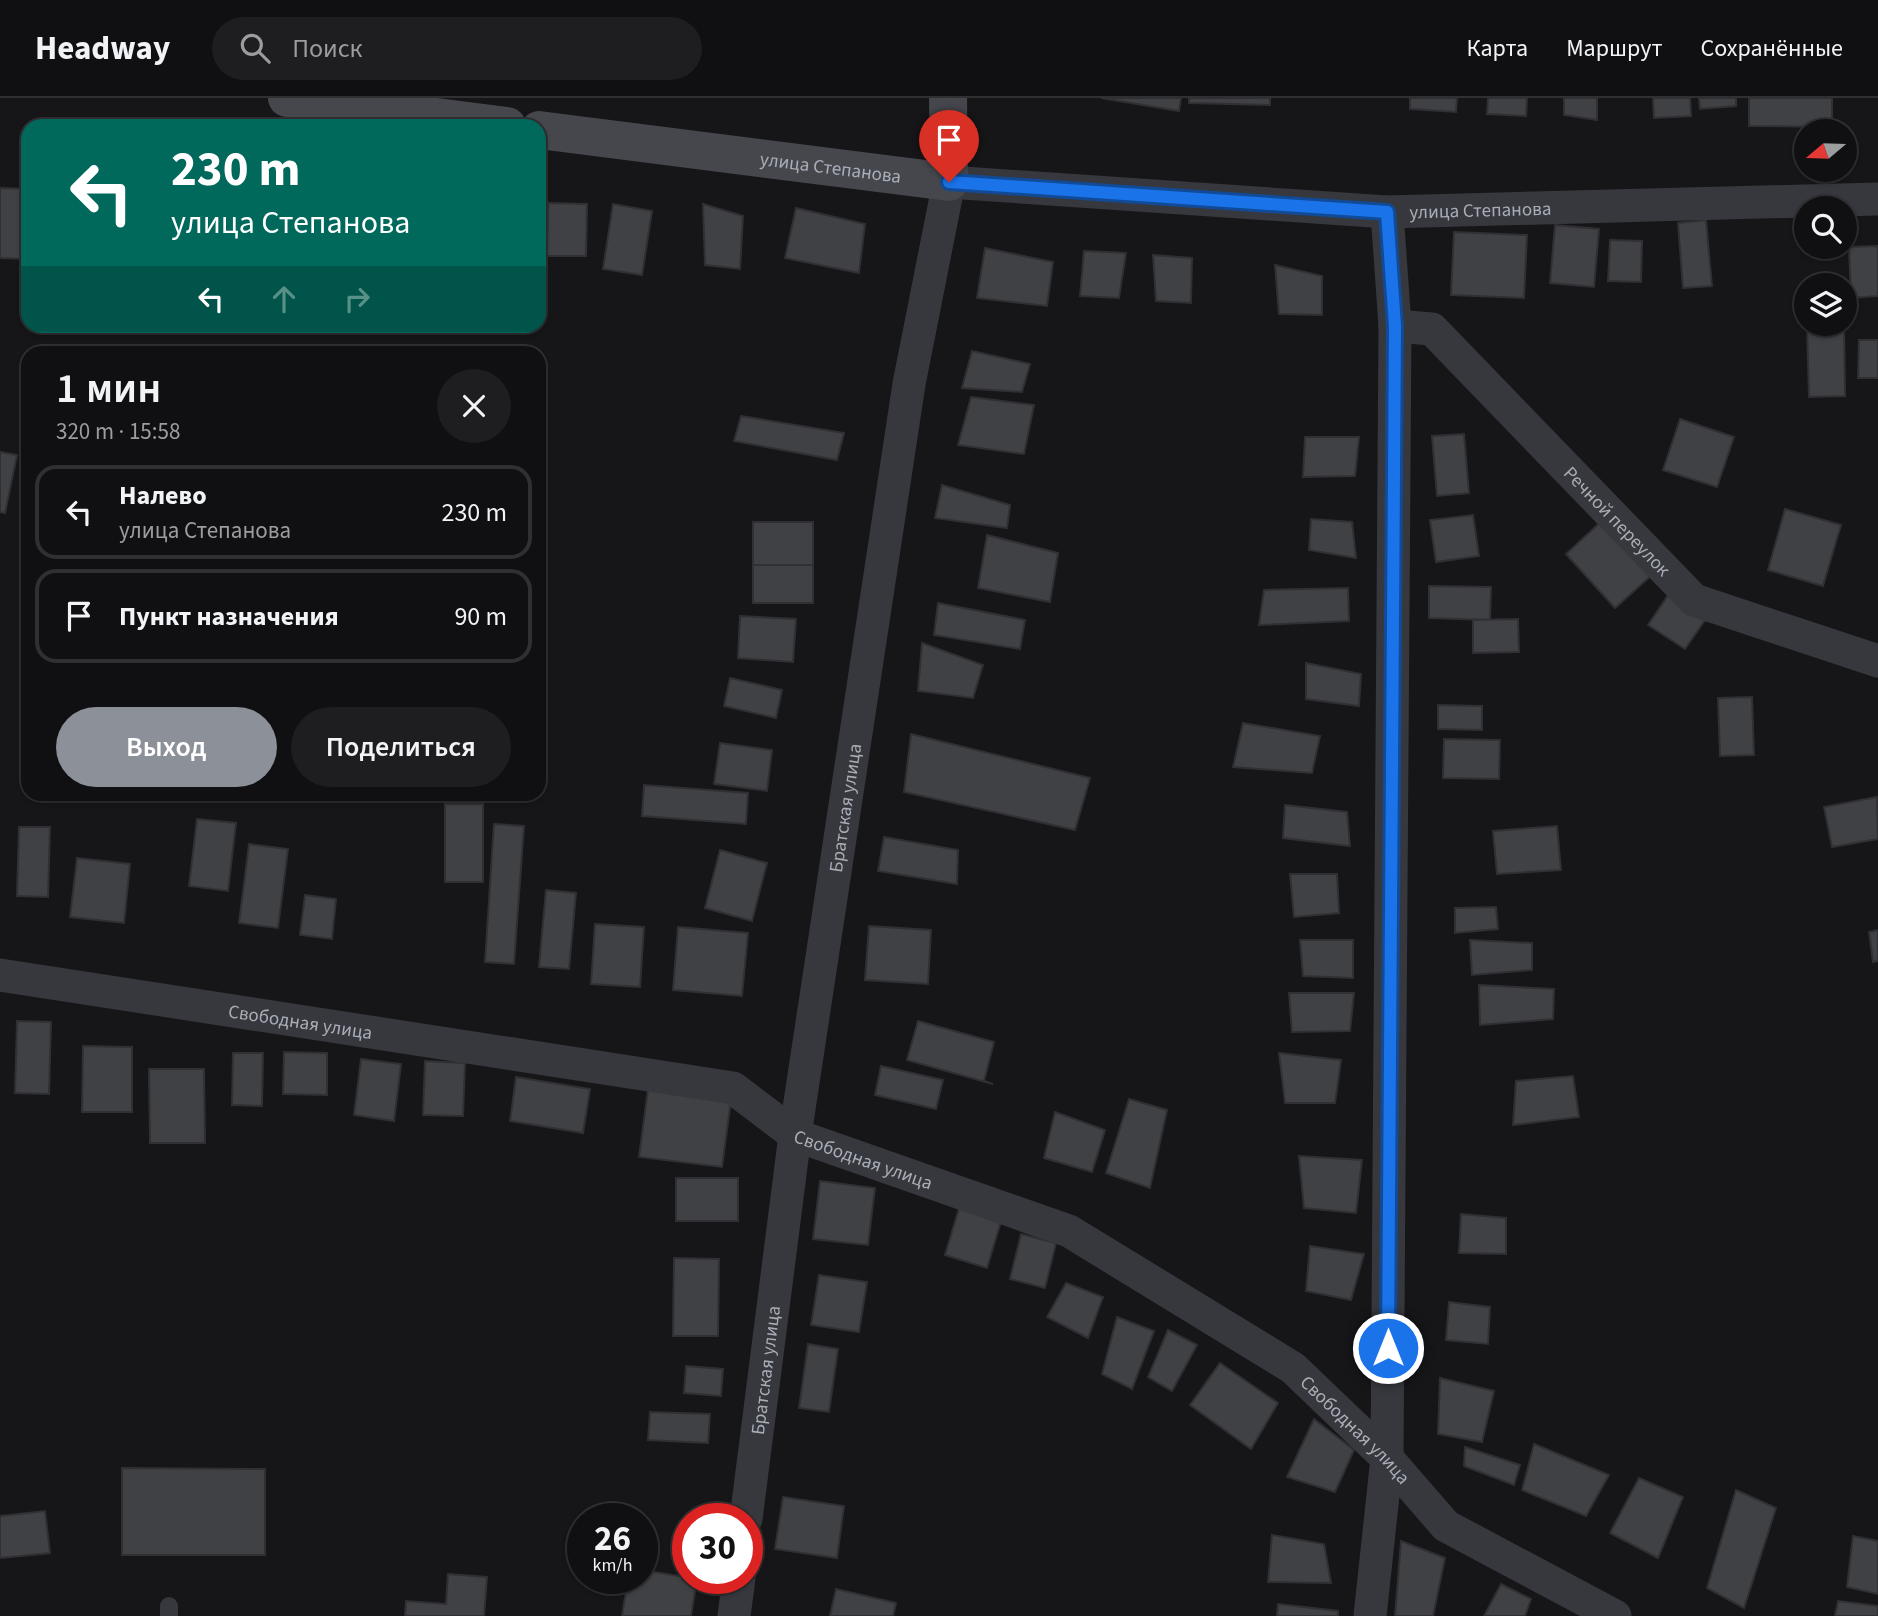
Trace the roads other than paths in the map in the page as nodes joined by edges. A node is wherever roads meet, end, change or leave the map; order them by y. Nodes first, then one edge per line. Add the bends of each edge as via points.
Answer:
1 (286, 98) edge
2 (948, 98) edge
3 (452, 119) edge
4 (546, 131) edge
5 (949, 182) junction
6 (1878, 199) edge
7 (1387, 212) junction
8 (1395, 326) junction
9 (1878, 661) edge
10 (0, 975) edge
11 (795, 1135) junction
12 (1387, 1458) junction
13 (748, 1503) edge
14 (736, 1594) edge
15 (734, 1616) edge
16 (1370, 1616) edge
17 (1615, 1616) edge

1 - 3 street
2 - 5 street, Братская улица
4 - 5 street, улица Степанова
5 - 7 street, улица Степанова
5 - 11 street, Братская улица via 909,384
6 - 7 street, улица Степанова
7 - 8 street
8 - 9 street, Речной переулок via 1432,329 1694,600
8 - 12 street
10 - 11 street, Свободная улица via 733,1088
11 - 12 street, Свободная улица via 1069,1231 1293,1368
11 - 13 street, Братская улица
12 - 16 street
12 - 17 street, Свободная улица via 1446,1526
14 - 15 street

